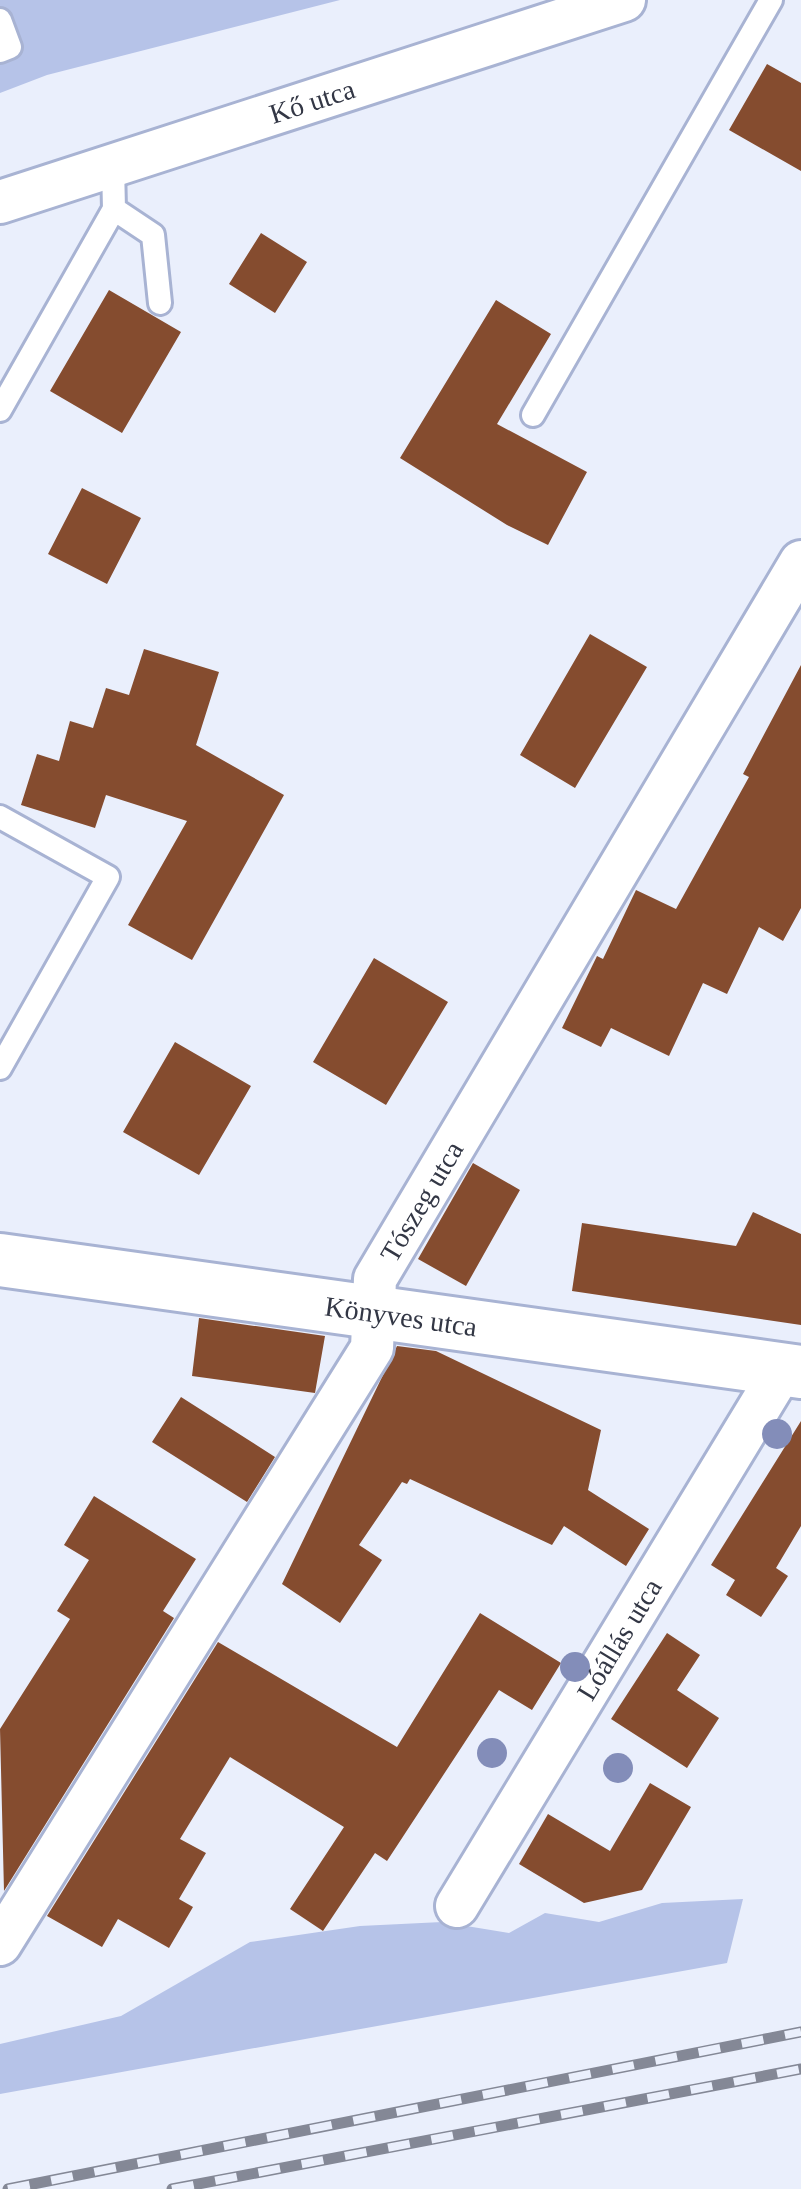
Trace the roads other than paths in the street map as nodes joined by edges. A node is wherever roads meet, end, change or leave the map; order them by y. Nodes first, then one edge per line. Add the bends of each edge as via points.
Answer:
1 (624, 0) edge
2 (770, 0) edge
3 (0, 20) edge
4 (0, 51) edge
5 (113, 166) junction
6 (0, 202) edge
7 (114, 209) junction
8 (160, 303) dead end
9 (0, 410) edge
10 (533, 415) dead end
11 (801, 562) edge
12 (0, 816) edge
13 (0, 1068) edge
14 (0, 1260) edge
15 (374, 1315) junction
16 (792, 1371) edge
17 (457, 1906) dead end
18 (0, 1944) edge

1 - 5 street, Kő utca
2 - 10 lane
3 - 4 lane via 10,48
5 - 6 street, Kő utca
5 - 7 lane
7 - 8 lane via 152,235
7 - 9 lane
11 - 15 street, Tószeg utca via 375,1279
12 - 13 lane via 108,877
14 - 15 street, Könyves utca
15 - 16 street, Könyves utca
15 - 18 street, Tószeg utca via 372,1348
16 - 17 street, Lóállás utca

